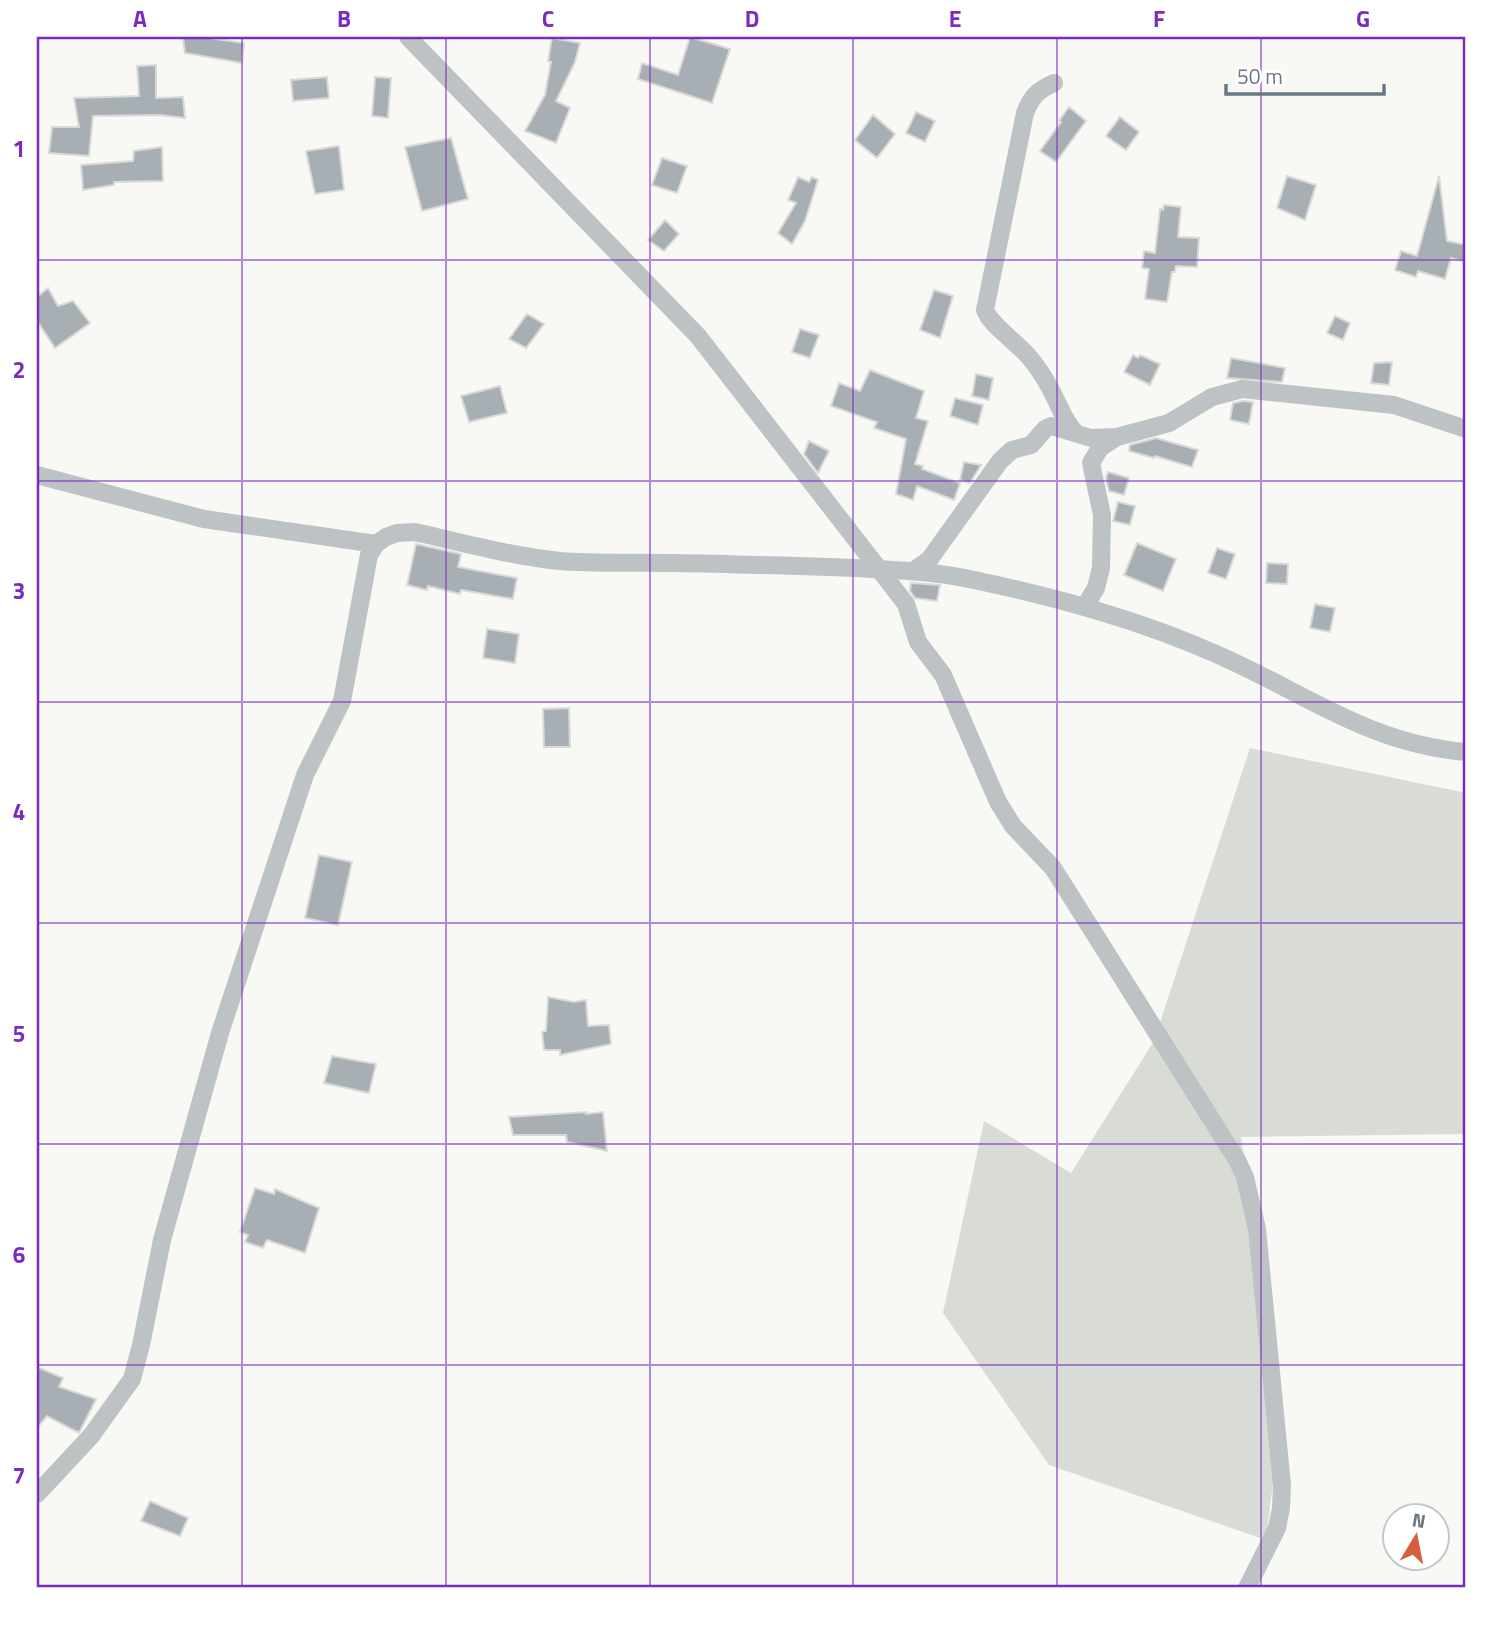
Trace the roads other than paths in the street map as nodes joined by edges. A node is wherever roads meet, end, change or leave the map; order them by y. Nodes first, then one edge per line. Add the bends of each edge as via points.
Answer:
1 (408, 37) edge
2 (1054, 83) dead end
3 (1466, 429) edge
4 (1079, 435) junction
5 (1116, 437) junction
6 (37, 475) edge
7 (376, 544) junction
8 (880, 569) junction
9 (913, 571) junction
10 (1086, 606) junction
11 (1466, 752) edge
12 (37, 1494) edge
13 (1247, 1588) edge

1 - 8 street via 698,336
2 - 4 street via 1040,89 1025,113 985,310 1031,359
3 - 5 street via 1394,405 1242,389 1212,397 1169,423
4 - 5 street
4 - 9 street via 1051,426 1031,445 1012,450 929,560
5 - 10 street via 1100,448 1091,463 1102,515 1101,568
6 - 7 street via 204,519
7 - 8 street via 397,533 415,532 560,561
7 - 12 street via 366,567 342,701 305,775 220,1033 162,1240 131,1379 91,1436
8 - 9 street
8 - 13 street via 906,604 918,642 943,675 998,802 1013,826 1053,868 1245,1178 1258,1228 1282,1485 1277,1528
9 - 10 street via 971,579
10 - 11 street via 1212,652 1382,734 1411,744

